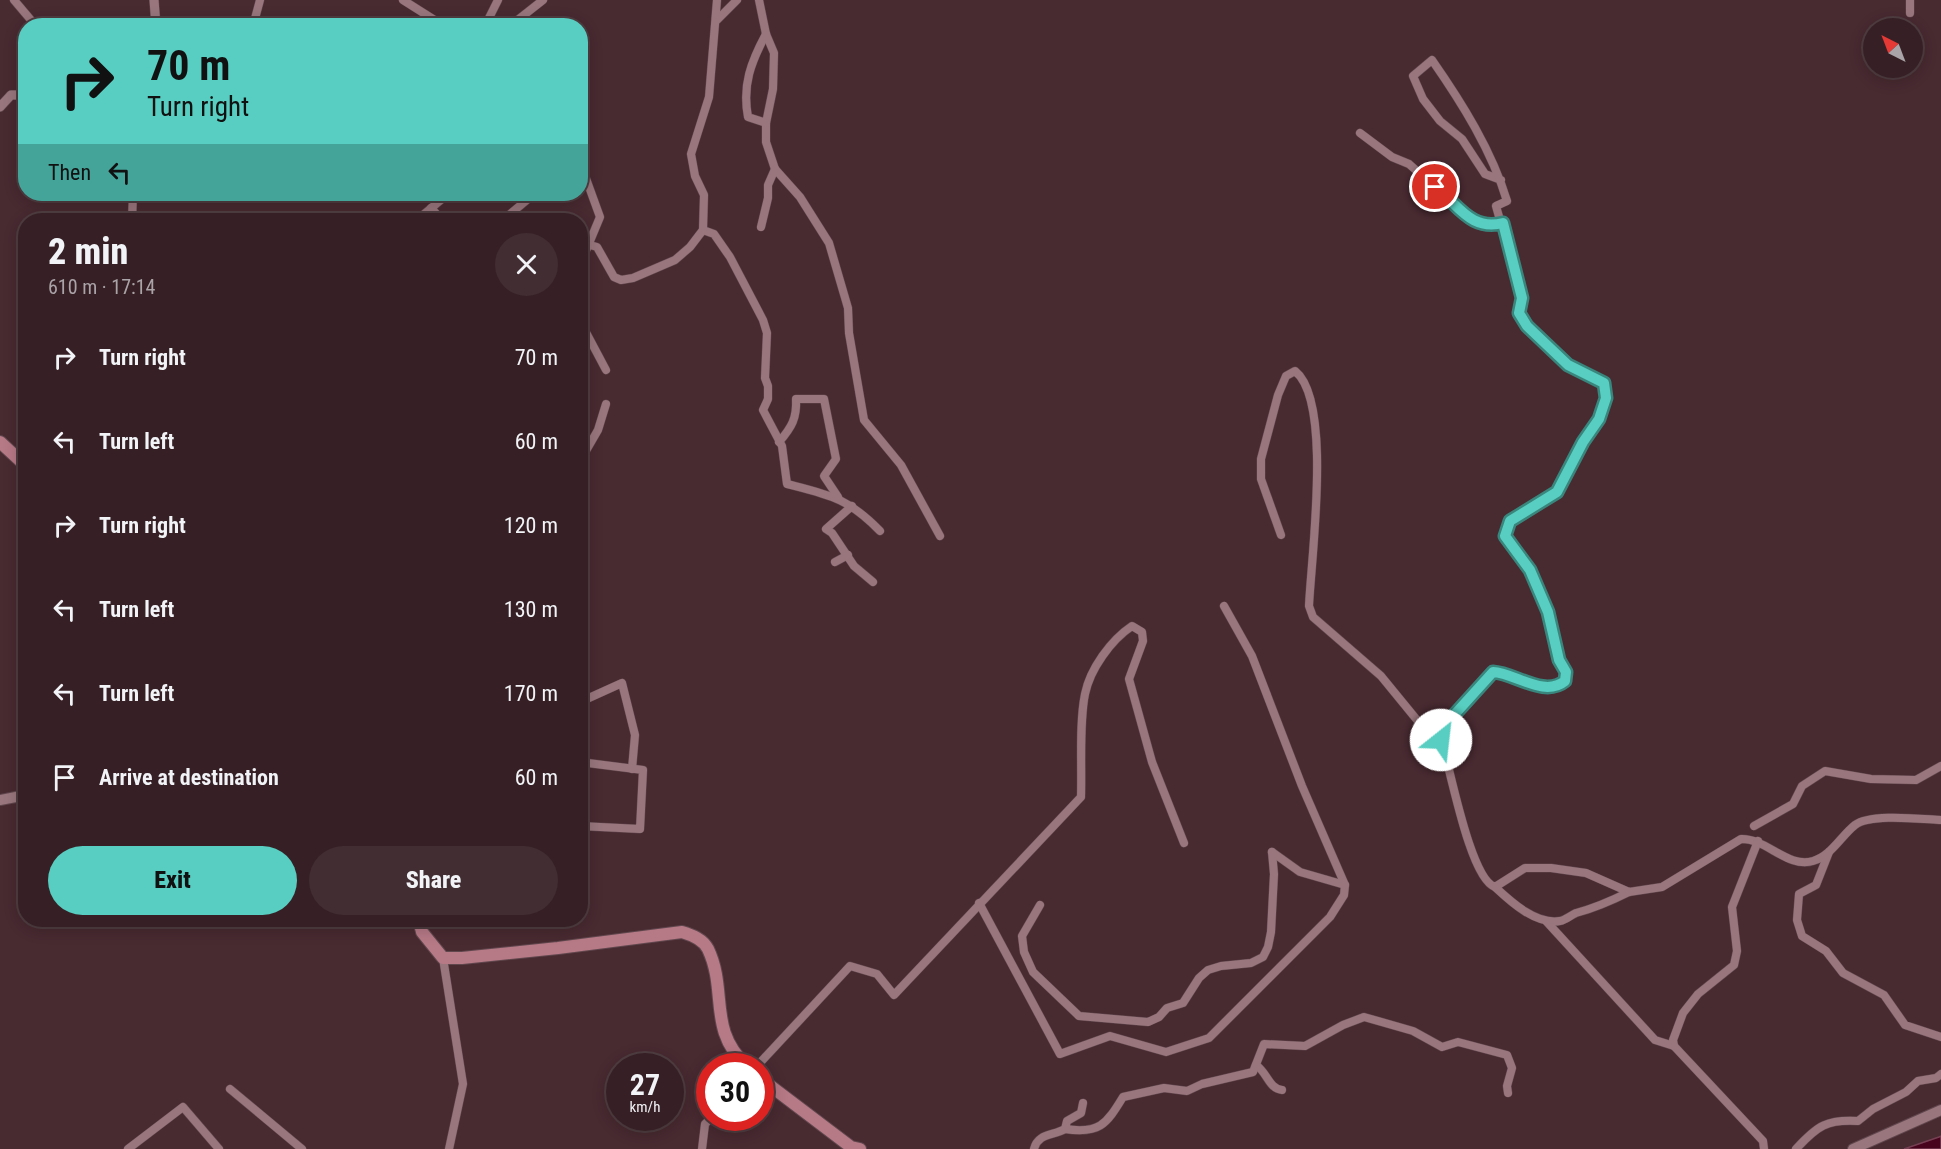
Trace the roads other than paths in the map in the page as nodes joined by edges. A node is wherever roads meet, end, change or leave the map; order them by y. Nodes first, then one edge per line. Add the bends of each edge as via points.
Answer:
1 (14, 0) edge
2 (154, 0) edge
3 (260, 0) edge
4 (403, 0) edge
5 (498, 0) edge
6 (543, 0) edge
7 (717, 0) edge
8 (737, 0) edge
9 (759, 0) edge
10 (1910, 0) edge
11 (1910, 13) dead end
12 (29, 18) edge
13 (155, 18) edge
14 (255, 18) edge
15 (431, 18) edge
16 (489, 18) edge
17 (520, 18) edge
18 (717, 20) junction
19 (766, 34) junction
20 (18, 94) edge
21 (0, 107) edge
22 (766, 123) junction
23 (1360, 133) dead end
24 (775, 169) junction
25 (1501, 180) junction
26 (588, 184) edge
27 (439, 201) edge
28 (526, 201) edge
29 (430, 208) junction
30 (425, 213) edge
31 (435, 213) edge
32 (511, 213) edge
33 (1503, 223) junction
34 (761, 227) dead end
35 (703, 230) junction
36 (590, 245) junction
37 (588, 249) edge
38 (588, 336) edge
39 (606, 370) dead end
40 (606, 404) dead end
41 (0, 442) edge
42 (779, 442) junction
43 (588, 447) edge
44 (18, 459) edge
45 (838, 497) junction
46 (852, 506) junction
47 (880, 531) dead end
48 (1281, 535) dead end
49 (940, 536) dead end
50 (848, 555) junction
51 (835, 562) dead end
52 (873, 582) dead end
53 (1224, 606) dead end
54 (588, 698) edge
55 (1441, 740) junction
56 (588, 763) edge
57 (1941, 766) edge
58 (632, 769) junction
59 (18, 797) edge
60 (0, 800) edge
61 (1941, 819) edge
62 (1755, 826) dead end
63 (588, 827) edge
64 (1758, 841) junction
65 (1184, 843) dead end
66 (1829, 852) junction
67 (1345, 885) junction
68 (1495, 887) junction
69 (1629, 892) junction
70 (978, 903) junction
71 (1040, 905) dead end
72 (1546, 921) junction
73 (421, 927) edge
74 (444, 958) junction
75 (1941, 1037) edge
76 (1674, 1046) junction
77 (733, 1053) edge
78 (769, 1053) edge
79 (1256, 1065) junction
80 (1941, 1074) edge
81 (230, 1089) dead end
82 (774, 1089) edge
83 (1281, 1090) dead end
84 (1508, 1093) dead end
85 (1083, 1103) dead end
86 (1941, 1110) edge
87 (1065, 1129) junction
88 (704, 1131) edge
89 (128, 1149) edge
90 (219, 1149) edge
91 (302, 1149) edge
92 (449, 1149) edge
93 (702, 1149) edge
94 (860, 1149) edge
95 (1034, 1149) edge
96 (1764, 1149) edge
97 (1796, 1149) edge
98 (1852, 1149) edge

1 - 12 street
2 - 13 street
3 - 14 street
4 - 15 street
5 - 16 street
6 - 17 street
7 - 18 street
8 - 18 street
9 - 19 street
10 - 11 street
18 - 35 street via 709,97 691,154 704,195
19 - 22 street via 774,53 773,89
19 - 22 street via 750,65 746,105 748,117
20 - 21 street via 10,95
22 - 24 street via 766,142
23 - 33 street via 1392,157 1409,164 1472,220 1488,227
24 - 34 street via 768,185
24 - 49 street via 800,197 829,243 848,308 864,420 901,465
25 - 25 street via 1459,100 1432,60 1413,76 1423,99 1440,121 1462,139 1485,174
25 - 33 street via 1507,201 1496,206
26 - 36 street via 600,217
27 - 29 street
28 - 32 street
29 - 30 street
29 - 31 street
33 - 55 street via 1522,298 1519,313 1527,326 1568,365 1604,383 1606,398 1599,419 1557,492 1510,521 1505,536 1530,570 1548,612 1559,660 1566,672 1565,681 1559,686 1543,686 1493,672 1455,714
35 - 36 street via 675,260 621,280 614,277 597,247
35 - 42 street via 714,234 730,257 767,333 768,399 763,410
36 - 37 street
38 - 39 street
40 - 43 street
41 - 44 main road
42 - 45 street via 787,484
42 - 45 street via 792,427 796,399 824,399 836,459 824,476
45 - 46 street
46 - 47 street
46 - 50 street via 826,529
48 - 55 street via 1261,479 1261,459 1278,395 1286,376 1295,371 1312,396 1317,448 1309,606 1313,617 1381,676 1426,731
50 - 51 street
50 - 52 street via 854,566
53 - 67 street via 1252,656
54 - 58 street via 622,683 635,735
55 - 68 street via 1464,828 1483,878
56 - 58 street
57 - 62 street via 1916,780 1871,779 1825,771 1802,786 1793,804
58 - 63 street via 643,770 640,830
59 - 60 main road
61 - 66 street via 1898,818 1857,823
64 - 66 street via 1796,862 1813,861
64 - 69 street via 1741,838 1662,887
64 - 76 street via 1732,907 1737,951 1734,965 1698,994 1683,1013
65 - 70 street via 1152,762 1129,680 1143,640 1142,632 1132,626 1119,634 1100,661 1085,693 1081,797
66 - 75 street via 1816,885 1799,894 1797,920 1802,936 1826,951 1843,973 1884,995 1905,1025
67 - 70 street via 1344,896 1330,917 1209,1038 1166,1052 1110,1036 1060,1054
67 - 71 street via 1300,872 1272,852 1271,932 1263,957 1251,963 1208,970 1183,1003 1167,1008 1148,1022 1079,1016 1033,972 1022,936
68 - 69 street via 1525,868 1551,868 1586,873
68 - 72 street via 1514,904
69 - 72 street via 1562,921
70 - 78 street via 894,995 878,974 850,966
72 - 76 street via 1655,1040
73 - 74 main road
74 - 77 main road via 682,932 697,937 708,948 724,1036
74 - 92 street via 463,1084
76 - 96 street via 1763,1141
79 - 83 street via 1271,1086
79 - 84 street via 1264,1044 1305,1046 1343,1024 1369,1017 1413,1031 1437,1046 1458,1042 1507,1055 1512,1068
79 - 87 street via 1253,1072 1187,1091 1164,1088 1123,1097 1101,1126 1088,1131
80 - 97 street via 1918,1081 1858,1121 1835,1120 1810,1134
81 - 91 street
82 - 94 main road via 851,1147
85 - 87 street via 1081,1113 1068,1121
86 - 98 main road
87 - 95 street via 1043,1136
88 - 93 street
89 - 90 street via 183,1107

